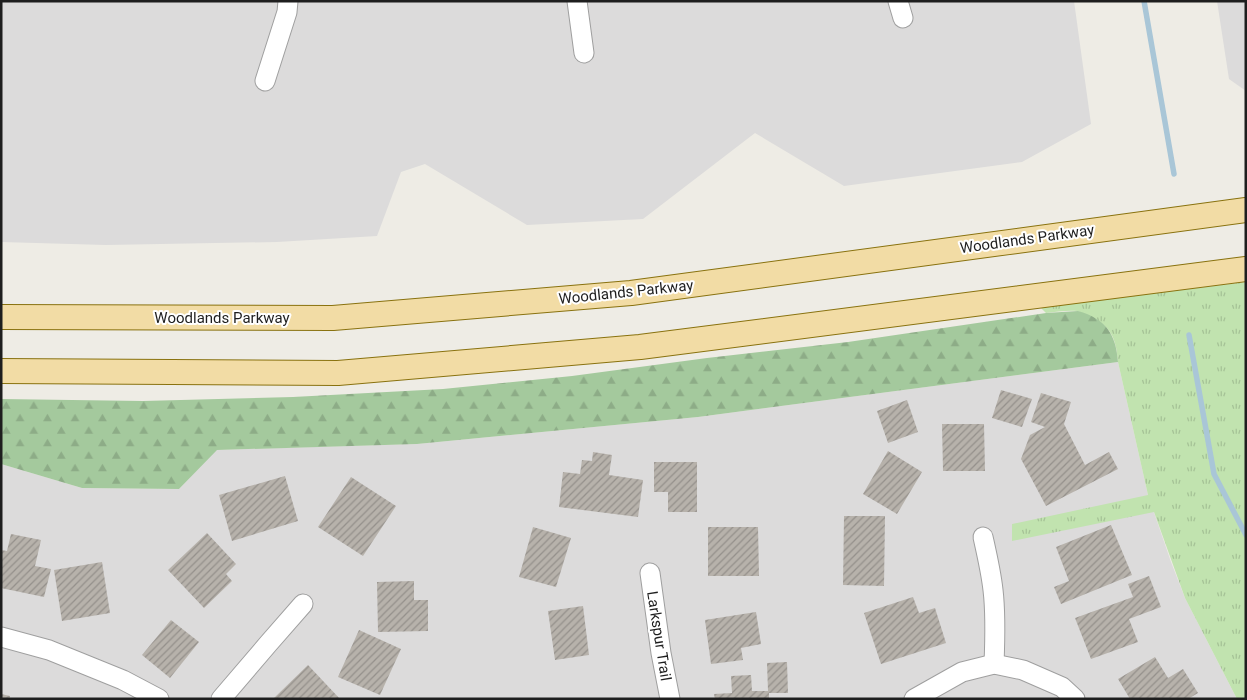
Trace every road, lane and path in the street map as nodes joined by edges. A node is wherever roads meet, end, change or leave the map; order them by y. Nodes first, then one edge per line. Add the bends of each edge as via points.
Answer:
1 (288, 1) edge
2 (577, 1) edge
3 (584, 53) dead end
4 (265, 81) dead end
5 (1246, 210) edge
6 (1246, 268) edge
7 (1, 317) edge
8 (1, 371) edge
9 (983, 537) dead end
10 (650, 573) dead end
11 (303, 604) dead end
12 (1, 637) edge
13 (994, 664) junction
14 (159, 699) edge
15 (221, 699) edge
16 (670, 699) edge
17 (914, 699) edge
18 (1074, 699) edge

1 - 4 street
2 - 3 street
5 - 7 main road, Woodlands Parkway via 631,293 332,318
6 - 8 main road via 640,347 348,372
9 - 13 street via 993,591 996,627
10 - 16 street, Larkspur Trail
11 - 15 street
12 - 14 street via 58,654
13 - 17 street via 962,672
13 - 18 street via 1023,670 1062,687

